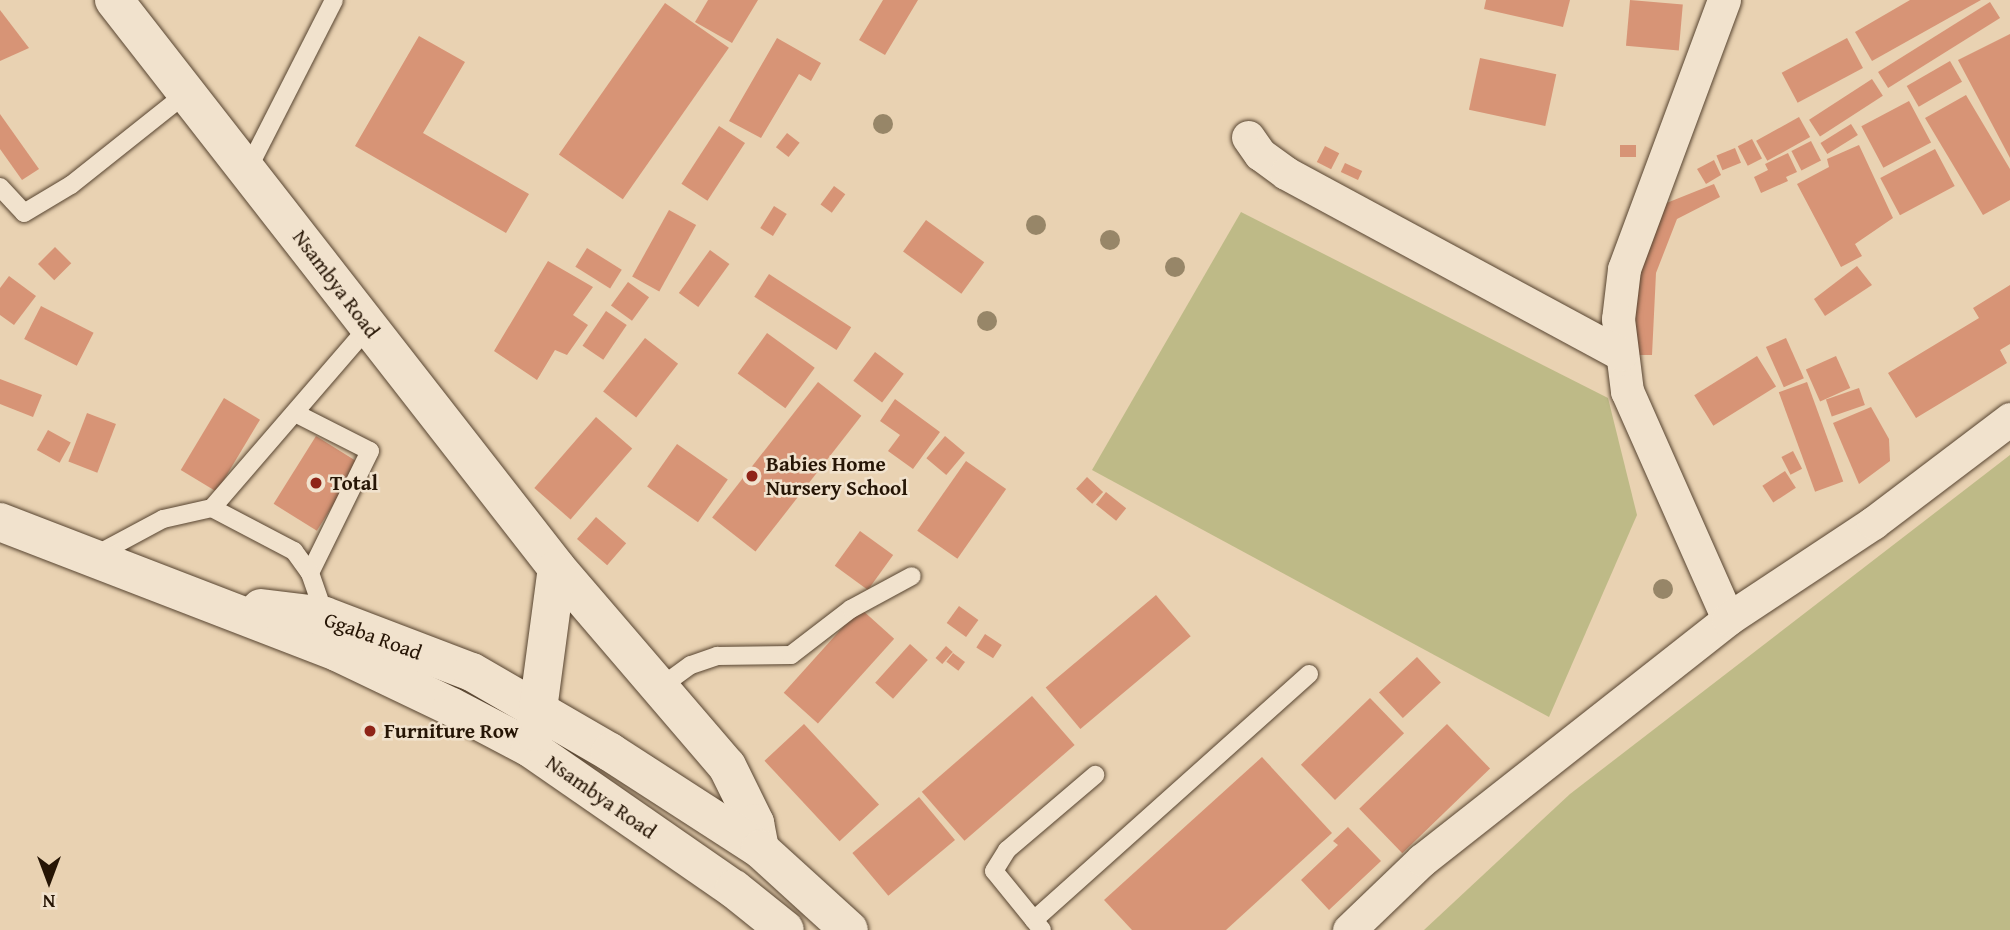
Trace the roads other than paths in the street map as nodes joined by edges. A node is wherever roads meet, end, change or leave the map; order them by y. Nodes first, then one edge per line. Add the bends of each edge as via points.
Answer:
1 (114, 0) edge
2 (334, 0) edge
3 (1724, 0) edge
4 (188, 92) junction
5 (1248, 137) dead end
6 (249, 167) junction
7 (0, 187) edge
8 (369, 327) junction
9 (1621, 354) junction
10 (295, 413) junction
11 (2010, 419) edge
12 (212, 508) junction
13 (0, 522) edge
14 (92, 557) junction
15 (557, 568) junction
16 (310, 573) junction
17 (912, 576) dead end
18 (193, 599) junction
19 (324, 616) junction
20 (1728, 619) junction
21 (1309, 674) dead end
22 (659, 688) junction
23 (541, 711) junction
24 (530, 748) junction
25 (1094, 775) dead end
26 (760, 849) junction
27 (1038, 925) edge
28 (785, 930) edge
29 (849, 930) edge
30 (1349, 930) edge

1 - 4 main road, Nsambya Road
2 - 6 lane
3 - 9 street via 1624,269 1618,319
4 - 6 main road, Nsambya Road
4 - 7 lane via 71,185 24,213
5 - 9 street via 1259,155 1286,173
6 - 8 main road, Nsambya Road
8 - 10 lane
8 - 15 main road, Nsambya Road
9 - 20 street via 1628,391
10 - 12 lane
10 - 16 lane via 370,452
11 - 20 street via 1873,523
12 - 14 lane via 163,519
12 - 16 lane via 294,551
13 - 14 main road, Ggaba Road
14 - 18 main road, Ggaba Road
15 - 22 main road, Nsambya Road
15 - 23 main road, Nsambya Road
16 - 19 lane
17 - 22 lane via 851,609 791,655 717,656 691,665
18 - 19 main road, Ggaba Road
18 - 24 main road, Ggaba Road via 337,652
19 - 23 main road, Ggaba Road via 472,672
20 - 30 street via 1422,860
21 - 27 lane
22 - 26 main road, Nsambya Road via 727,766 755,823
23 - 24 main road, Nsambya Road
23 - 26 main road, Ggaba Road
24 - 28 main road, Nsambya Road via 734,889
25 - 27 lane via 1007,850 994,871
26 - 29 main road, Ggaba Road

